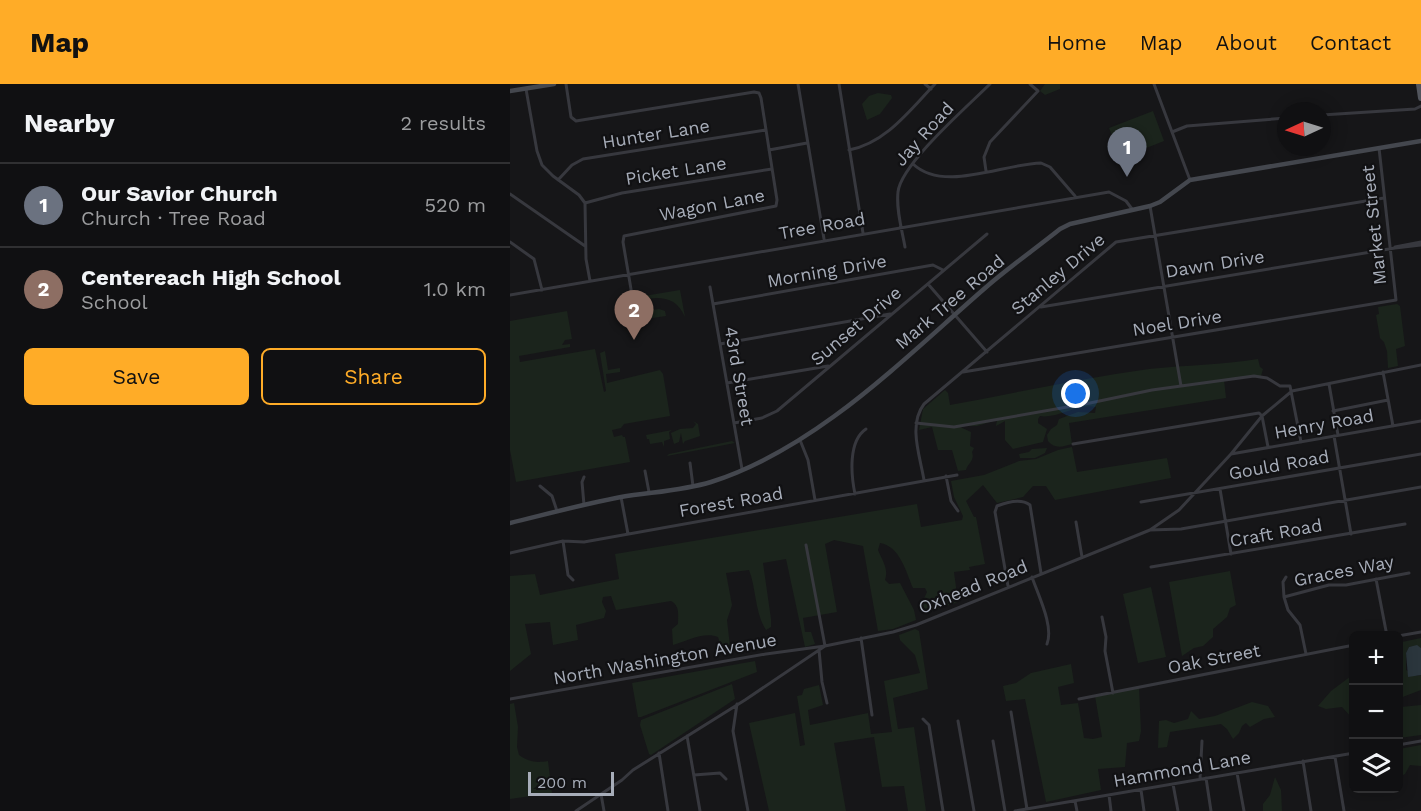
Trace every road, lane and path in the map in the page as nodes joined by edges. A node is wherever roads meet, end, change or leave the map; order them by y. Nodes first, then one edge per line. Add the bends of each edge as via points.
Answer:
1 (554, 84) edge
2 (566, 84) edge
3 (798, 84) edge
4 (804, 84) edge
5 (838, 84) edge
6 (925, 84) edge
7 (935, 84) edge
8 (990, 84) edge
9 (1030, 84) edge
10 (1154, 84) edge
11 (1419, 84) edge
12 (526, 88) junction
13 (930, 89) junction
14 (510, 91) edge
15 (1421, 99) edge
16 (1421, 106) edge
17 (1331, 115) edge
18 (1277, 119) edge
19 (766, 130) junction
20 (1172, 132) junction
21 (1421, 141) edge
22 (807, 143) junction
23 (1379, 148) junction
24 (769, 150) junction
25 (849, 150) junction
26 (913, 164) junction
27 (772, 169) junction
28 (986, 171) junction
29 (558, 180) junction
30 (1190, 180) junction
31 (510, 194) edge
32 (1075, 196) junction
33 (1384, 198) junction
34 (585, 203) junction
35 (1150, 206) junction
36 (1133, 211) junction
37 (902, 226) junction
38 (863, 232) junction
39 (987, 234) dead end
40 (1156, 236) junction
41 (824, 239) junction
42 (510, 242) edge
43 (1421, 244) edge
44 (585, 246) junction
45 (905, 247) dead end
46 (1393, 248) junction
47 (944, 270) junction
48 (629, 275) junction
49 (590, 281) junction
50 (928, 284) junction
51 (1165, 286) junction
52 (710, 288) dead end
53 (542, 290) junction
54 (510, 295) edge
55 (632, 295) dead end
56 (1396, 300) joint
57 (713, 304) junction
58 (1039, 307) junction
59 (892, 314) junction
60 (956, 315) junction
61 (1174, 338) junction
62 (720, 344) junction
63 (987, 352) junction
64 (1421, 365) edge
65 (830, 366) junction
66 (963, 372) junction
67 (1383, 372) junction
68 (727, 383) junction
69 (1329, 384) junction
70 (1181, 386) junction
71 (1292, 391) junction
72 (1388, 400) junction
73 (1334, 411) junction
74 (1262, 416) junction
75 (1421, 421) edge
76 (734, 423) junction
77 (916, 423) junction
78 (1393, 426) junction
79 (866, 429) dead end
80 (1336, 436) junction
81 (800, 440) junction
82 (1301, 442) junction
83 (1073, 444) dead end
84 (1268, 447) junction
85 (1231, 454) junction
86 (1421, 454) edge
87 (690, 463) dead end
88 (1340, 468) junction
89 (742, 469) junction
90 (645, 471) dead end
91 (957, 475) dead end
92 (946, 476) junction
93 (583, 480) dead end
94 (924, 480) junction
95 (540, 486) dead end
96 (693, 486) junction
97 (1421, 487) edge
98 (1220, 489) junction
99 (649, 492) junction
100 (855, 494) junction
101 (1195, 494) junction
102 (621, 497) junction
103 (815, 501) junction
104 (1345, 501) junction
105 (1141, 502) dead end
106 (584, 505) junction
107 (557, 511) junction
108 (958, 511) dead end
109 (1226, 521) junction
110 (1076, 522) dead end
111 (510, 523) edge
112 (1405, 524) dead end
113 (1150, 530) junction
114 (628, 534) junction
115 (1351, 534) junction
116 (563, 541) junction
117 (806, 545) dead end
118 (510, 553) edge
119 (1231, 554) junction
120 (1082, 556) junction
121 (1151, 567) dead end
122 (1041, 573) junction
123 (1409, 573) dead end
124 (1032, 577) junction
125 (1286, 577) dead end
126 (1376, 579) junction
127 (573, 580) dead end
128 (1008, 586) junction
129 (1284, 597) junction
130 (1102, 617) dead end
131 (1386, 631) edge
132 (1421, 632) edge
133 (1403, 635) edge
134 (861, 639) junction
135 (1047, 644) dead end
136 (825, 646) junction
137 (1349, 646) edge
138 (819, 650) junction
139 (1306, 654) junction
140 (1113, 693) junction
141 (510, 699) edge
142 (1079, 699) dead end
143 (827, 703) dead end
144 (737, 704) junction
145 (1011, 712) dead end
146 (872, 715) dead end
147 (924, 719) dead end
148 (958, 721) dead end
149 (687, 735) junction
150 (993, 741) dead end
151 (1202, 741) dead end
152 (1421, 741) edge
153 (1403, 744) edge
154 (659, 753) junction
155 (1349, 754) edge
156 (1335, 756) junction
157 (1303, 761) junction
158 (1237, 773) junction
159 (694, 775) junction
160 (1206, 778) junction
161 (726, 779) dead end
162 (1200, 779) junction
163 (1173, 784) junction
164 (1141, 790) junction
165 (601, 794) junction
166 (1109, 795) junction
167 (1076, 801) junction
168 (1027, 809) junction
169 (1044, 809) edge
170 (576, 811) edge
171 (604, 811) edge
172 (668, 811) edge
173 (700, 811) edge
174 (748, 811) edge
175 (943, 811) edge
176 (974, 811) edge
177 (1005, 811) edge
178 (1015, 811) edge
179 (1077, 811) edge
180 (1111, 811) edge
181 (1144, 811) edge
182 (1178, 811) edge
183 (1211, 811) edge
184 (1244, 811) edge
185 (1311, 811) edge
186 (1344, 811) edge

1 - 12 street
2 - 19 street, Wagon Lane via 571,117 576,121 756,92 760,94
3 - 4 street
3 - 22 street
5 - 25 street
6 - 13 street
7 - 13 street
8 - 26 street, Jay Road
9 - 28 street via 1038,91 990,142 985,154
10 - 20 street
11 - 15 main road
12 - 14 street
12 - 29 street via 539,158
13 - 25 street via 885,135
16 - 17 street
18 - 20 street via 1187,126
19 - 24 street, Wagon Lane
19 - 29 street, Hunter Lane via 583,159
20 - 30 street
21 - 23 street, Mark Tree Road
22 - 24 street
22 - 41 street
23 - 30 street, Mark Tree Road
23 - 33 street, Market Street
24 - 27 street, Wagon Lane
25 - 38 street
26 - 28 street via 939,177
26 - 37 street, Jay Road via 898,191
27 - 34 street, Picket Lane via 622,193
27 - 48 street, Wagon Lane via 777,200 774,208 624,236
28 - 32 street via 1041,163 1050,167
29 - 34 street
30 - 35 street, Mark Tree Road
31 - 44 street
32 - 36 street, Tree Road via 1109,192 1126,201
32 - 37 street, Tree Road
33 - 40 street, Stanley Drive
33 - 46 street, Market Street
34 - 44 street
35 - 36 street, Mark Tree Road
35 - 40 street
36 - 60 street, Mark Tree Road via 1060,229
37 - 38 street, Tree Road
37 - 45 street, Jay Road
38 - 41 street, Tree Road
39 - 47 street, Sunset Drive
40 - 51 street
40 - 58 street, Stanley Drive via 1116,242
41 - 48 street, Tree Road
42 - 53 street via 534,260
43 - 46 street, Dawn Drive
44 - 49 street
46 - 51 street, Dawn Drive
46 - 56 street, Market Street
47 - 50 street, Sunset Drive
47 - 57 street, Morning Drive via 933,266
48 - 49 street, Tree Road
48 - 55 street, Wagon Lane
49 - 53 street, Tree Road
50 - 59 street, Sunset Drive
50 - 60 street
51 - 58 street, Dawn Drive
51 - 61 street
52 - 57 street, 43rd Street
53 - 54 street, Tree Road
56 - 61 street, Noel Drive
57 - 62 street, 43rd Street
58 - 63 street, Stanley Drive
59 - 62 street
59 - 65 street, Sunset Drive
60 - 63 street
60 - 81 street, Mark Tree Road via 828,422
61 - 66 street, Noel Drive
61 - 70 street
62 - 68 street, 43rd Street
63 - 66 street, Stanley Drive
64 - 67 street
65 - 68 street
65 - 76 street, Sunset Drive via 777,411
66 - 77 street, Stanley Drive via 924,404
67 - 69 street
67 - 72 street
68 - 76 street, 43rd Street
69 - 71 street
69 - 73 street
70 - 71 street via 1261,376 1280,386 1290,386
70 - 77 street via 954,427
71 - 74 street
71 - 82 street
72 - 73 street
72 - 78 street
73 - 80 street
74 - 83 street via 1259,412
74 - 84 street
74 - 85 street
75 - 78 street, Henry Road
76 - 89 street, 43rd Street
77 - 94 street
78 - 80 street, Henry Road
79 - 100 street via 854,451
80 - 82 street, Henry Road
80 - 88 street
81 - 89 street, Mark Tree Road
81 - 103 street
82 - 84 street, Henry Road
84 - 85 street, Henry Road
85 - 101 street
86 - 88 street, Gould Road
87 - 96 street
88 - 98 street, Gould Road
88 - 104 street
89 - 96 street, Mark Tree Road
90 - 99 street
91 - 92 street, Forest Road
92 - 94 street, Forest Road
92 - 108 street via 951,501
93 - 106 street
94 - 100 street, Forest Road
95 - 107 street via 552,496
96 - 99 street, Mark Tree Road
97 - 104 street, Oxhead Road
98 - 101 street, Gould Road
98 - 109 street
99 - 102 street, Mark Tree Road
100 - 103 street, Forest Road
101 - 105 street, Gould Road
101 - 113 street
102 - 106 street, Mark Tree Road
102 - 114 street
103 - 114 street, Forest Road
104 - 109 street, Oxhead Road
104 - 115 street
106 - 107 street, Mark Tree Road
107 - 111 street, Mark Tree Road
109 - 113 street, Oxhead Road
109 - 119 street
110 - 120 street
112 - 115 street, Craft Road
113 - 120 street, Oxhead Road
114 - 116 street, Forest Road via 584,542
115 - 119 street, Craft Road
116 - 118 street, Forest Road
116 - 127 street via 568,575
117 - 136 street
119 - 121 street, Craft Road
120 - 122 street, Oxhead Road
122 - 124 street, Oxhead Road
122 - 128 street via 1030,505 1011,502 997,506
123 - 126 street, Graces Way
124 - 128 street, Oxhead Road
124 - 135 street via 1045,611
125 - 129 street
126 - 129 street, Graces Way via 1329,585
126 - 131 street
128 - 134 street, Oxhead Road via 916,625
129 - 139 street via 1300,625
130 - 140 street
132 - 133 street
134 - 136 street, Oxhead Road
134 - 146 street
136 - 138 street, Oxhead Road
136 - 141 street, North Washington Avenue
137 - 139 street, Oak Street
138 - 143 street
138 - 144 street, Oxhead Road
139 - 140 street, Oak Street
140 - 142 street, Oak Street
144 - 149 street, Oxhead Road
144 - 174 street via 733,731
145 - 168 street
147 - 175 street via 929,725
148 - 176 street
149 - 154 street, Oxhead Road
149 - 159 street
150 - 177 street
151 - 162 street
152 - 153 street
154 - 165 street, Oxhead Road
154 - 172 street
155 - 156 street, Hammond Lane
156 - 157 street, Hammond Lane
156 - 186 street
157 - 158 street, Hammond Lane
157 - 185 street
158 - 160 street, Hammond Lane
158 - 184 street
159 - 161 street via 720,773
159 - 173 street
160 - 162 street, Hammond Lane
160 - 183 street
162 - 163 street, Hammond Lane
163 - 164 street, Hammond Lane
163 - 182 street
164 - 166 street, Hammond Lane
164 - 181 street
165 - 170 street, Oxhead Road
165 - 171 street
166 - 167 street, Hammond Lane
166 - 180 street
167 - 169 street, Hammond Lane
167 - 179 street
168 - 169 street, Hammond Lane
168 - 178 street, Hammond Lane

